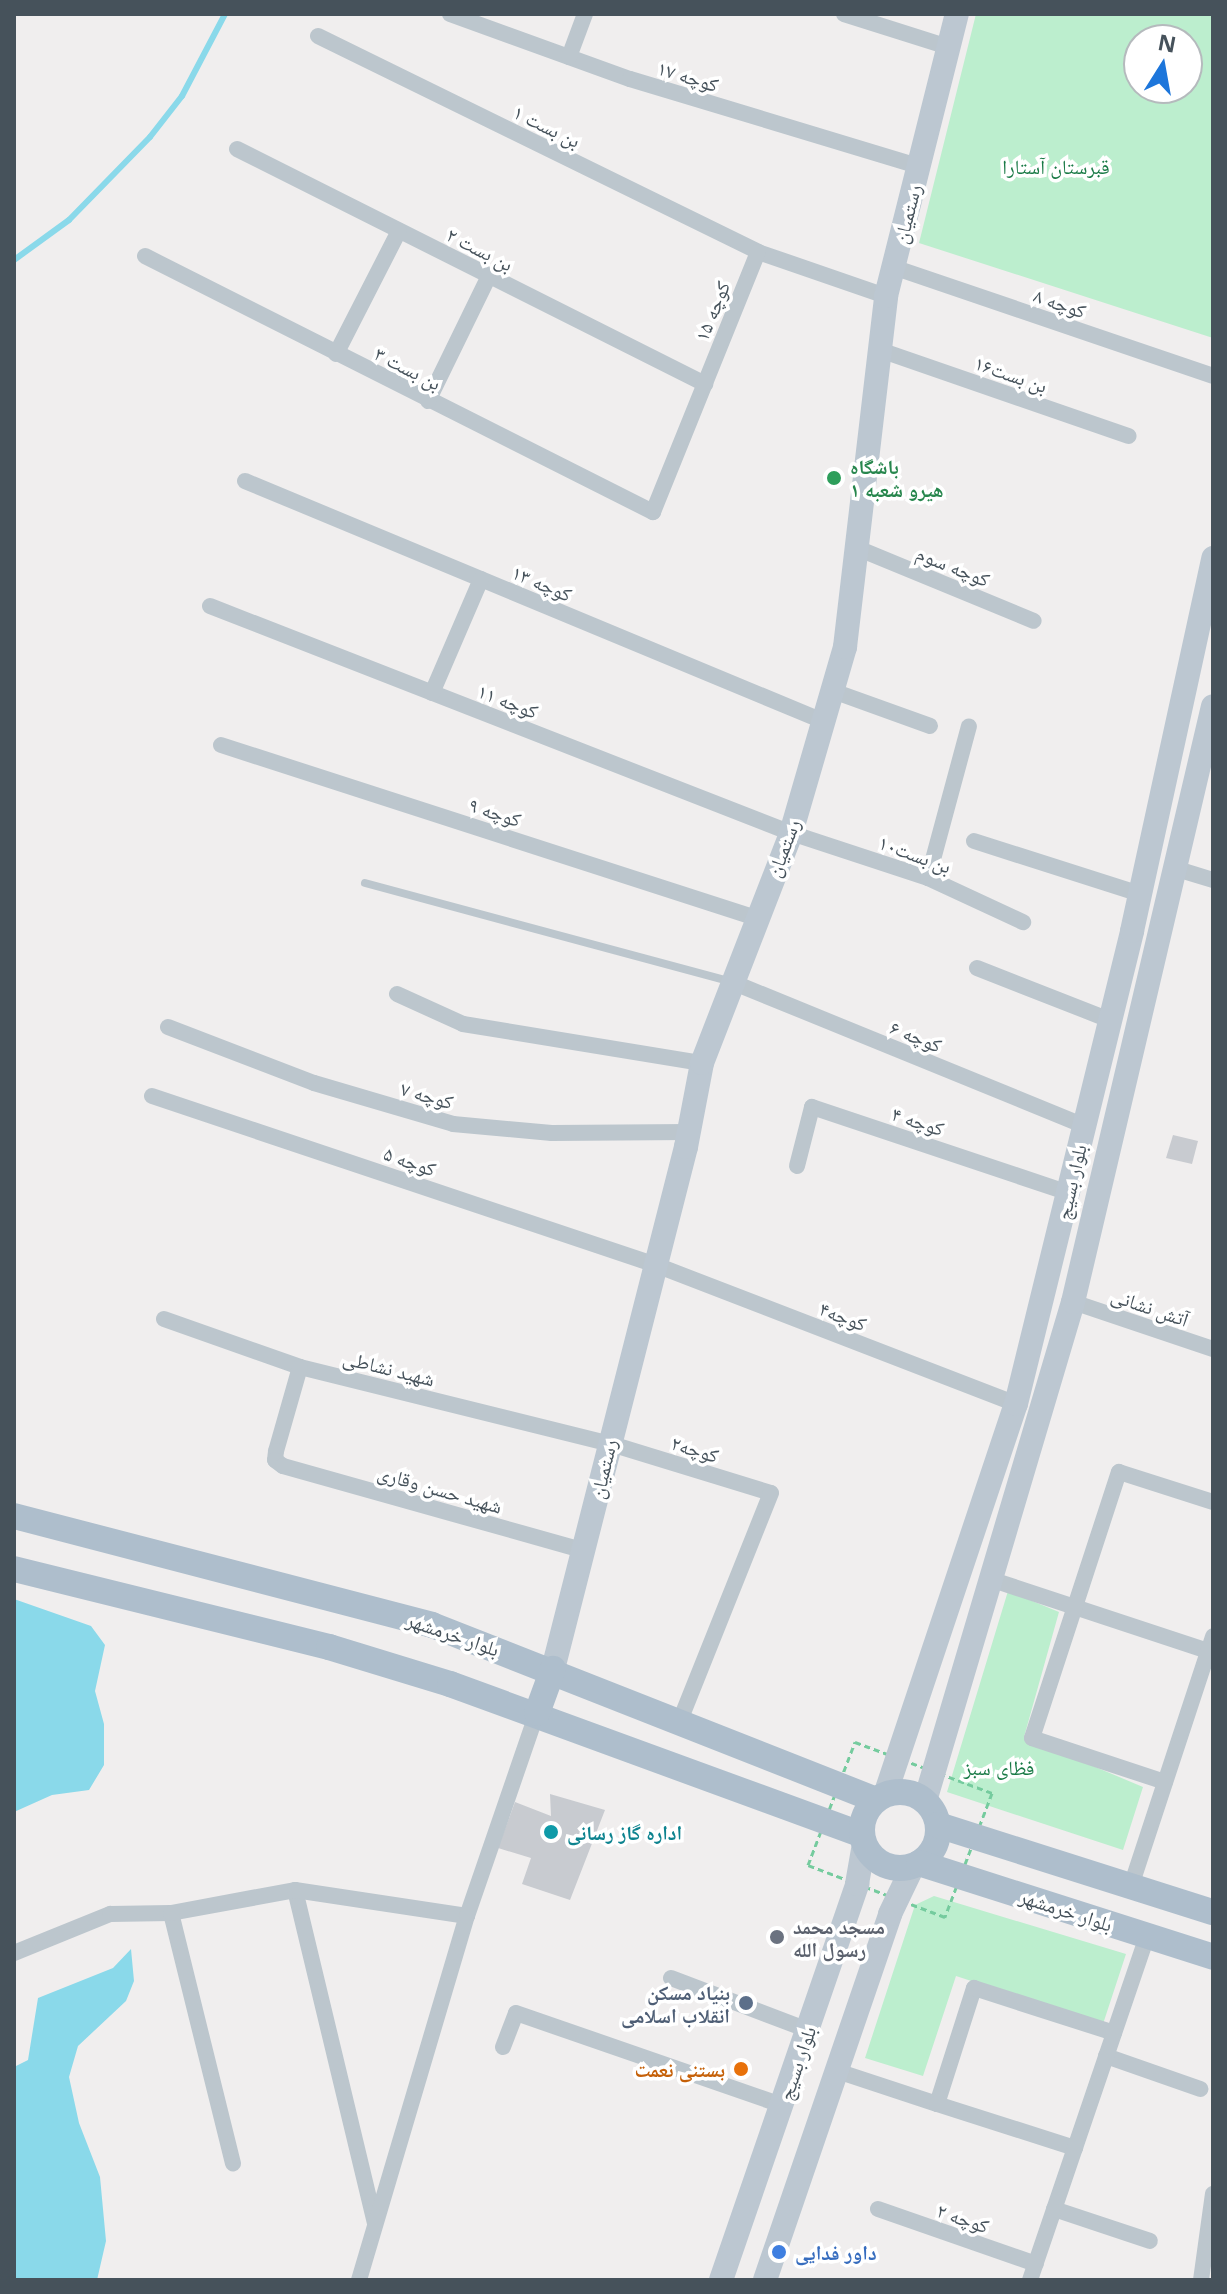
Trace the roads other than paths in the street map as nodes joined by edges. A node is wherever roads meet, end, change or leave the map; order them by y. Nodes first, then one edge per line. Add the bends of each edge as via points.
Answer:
1 (450, 14) edge
2 (585, 14) edge
3 (844, 14) edge
4 (957, 14) edge
5 (318, 36) dead end
6 (948, 47) junction
7 (569, 57) junction
8 (237, 149) dead end
9 (919, 166) junction
10 (399, 231) junction
11 (758, 252) junction
12 (145, 256) dead end
13 (893, 267) junction
14 (489, 276) junction
15 (886, 296) junction
16 (880, 350) junction
17 (336, 354) junction
18 (1213, 376) edge
19 (705, 384) junction
20 (428, 401) junction
21 (1129, 436) dead end
22 (245, 481) dead end
23 (653, 512) joint
24 (857, 548) junction
25 (1213, 558) edge
26 (481, 579) junction
27 (210, 606) dead end
28 (1034, 621) dead end
29 (833, 691) junction
30 (432, 693) junction
31 (1181, 706) junction
32 (1212, 711) edge
33 (825, 722) junction
34 (930, 726) dead end
35 (969, 726) dead end
36 (221, 745) dead end
37 (791, 833) junction
38 (974, 841) dead end
39 (1177, 869) junction
40 (928, 878) junction
41 (1213, 880) edge
42 (365, 883) dead end
43 (1140, 894) junction
44 (756, 918) junction
45 (1023, 922) dead end
46 (977, 968) dead end
47 (732, 982) junction
48 (397, 994) dead end
49 (1110, 1020) junction
50 (168, 1027) dead end
51 (702, 1063) junction
52 (152, 1096) dead end
53 (1084, 1126) junction
54 (689, 1132) junction
55 (797, 1166) dead end
56 (1069, 1193) junction
57 (656, 1265) junction
58 (1046, 1289) junction
59 (1073, 1302) junction
60 (164, 1319) dead end
61 (1213, 1349) edge
62 (300, 1367) junction
63 (1016, 1404) junction
64 (608, 1443) junction
65 (1213, 1502) edge
66 (14, 1516) edge
67 (585, 1551) junction
68 (14, 1569) edge
69 (993, 1580) junction
70 (1075, 1607) junction
71 (1210, 1643) edge
72 (553, 1669) junction
73 (537, 1713) junction
74 (680, 1721) junction
75 (1165, 1782) junction
76 (881, 1797) junction
77 (925, 1801) junction
78 (938, 1825) junction
79 (863, 1839) junction
80 (916, 1865) junction
81 (1131, 1886) junction
82 (295, 1890) junction
83 (1213, 1912) edge
84 (171, 1913) junction
85 (467, 1916) junction
86 (1147, 1936) junction
87 (14, 1953) edge
88 (1213, 1957) edge
89 (671, 1978) dead end
90 (808, 2030) junction
91 (1114, 2033) junction
92 (503, 2047) dead end
93 (1106, 2056) junction
94 (837, 2071) junction
95 (1200, 2089) dead end
96 (937, 2104) junction
97 (782, 2105) junction
98 (1075, 2148) junction
99 (233, 2163) dead end
100 (1213, 2194) edge
101 (878, 2209) dead end
102 (1054, 2209) junction
103 (375, 2225) junction
104 (1150, 2241) dead end
105 (1033, 2272) edge
106 (359, 2280) edge
107 (721, 2280) edge
108 (765, 2280) edge
109 (1201, 2280) edge

1 - 7 street, کوچه ۱۷
2 - 7 street
3 - 6 street
4 - 6 main road, رستمیان
5 - 11 street, بن بست ۱
6 - 9 main road, رستمیان
7 - 9 street, کوچه ۱۷
8 - 10 street, بن بست ۲
9 - 13 main road, رستمیان
10 - 14 street, بن بست ۲
10 - 17 street
11 - 15 street
11 - 19 street, کوچه ۱۵
12 - 17 street, بن بست ۳
13 - 15 main road, رستمیان
13 - 18 street, کوچه ۸
14 - 19 street, بن بست ۲
14 - 20 street
15 - 16 main road, رستمیان
16 - 21 street, بن بست۱۶
16 - 24 main road, رستمیان
17 - 20 street, بن بست ۳
19 - 23 street, کوچه ۱۵
20 - 23 street, بن بست ۳
22 - 26 street, کوچه ۱۳
24 - 28 street, کوچه سوم
24 - 29 main road, رستمیان via 845,647
25 - 31 main road, بلوار بسیج
26 - 30 street
26 - 33 street, کوچه ۱۳
27 - 30 street, کوچه ۱۱
29 - 33 main road, رستمیان
29 - 34 street
30 - 37 street, کوچه ۱۱
31 - 32 main road
31 - 43 main road, بلوار بسیج
32 - 39 main road, بلوار بسیج
33 - 37 main road, رستمیان
35 - 40 street
36 - 44 street, کوچه ۹
37 - 40 street, بن بست۱۰
37 - 44 main road, رستمیان
38 - 43 street
39 - 41 street
39 - 59 main road, بلوار بسیج
40 - 45 street, بن بست۱۰
42 - 47 lane
43 - 49 main road, بلوار بسیج
44 - 47 main road, رستمیان
46 - 49 street
47 - 51 main road, رستمیان
47 - 53 street, کوچه ۶
48 - 51 street via 463,1024
49 - 53 main road, بلوار بسیج
50 - 54 street, کوچه ۷ via 314,1083 453,1124 552,1133
51 - 54 main road, رستمیان
52 - 57 street, کوچه ۵
53 - 56 main road, بلوار بسیج
54 - 57 main road, رستمیان
55 - 56 street, کوچه ۴ via 812,1107
56 - 58 main road, بلوار بسیج
57 - 63 street, کوچه۴
57 - 64 main road, رستمیان
58 - 59 main road
58 - 63 main road, بلوار بسیج
59 - 61 street, آتش نشانی
59 - 69 main road, بلوار بسیج
60 - 62 street, شهید نشاطی
62 - 64 street, شهید نشاطی
62 - 67 street, شهید حسن وقاری via 276,1451 275,1460 283,1466
63 - 76 main road, بلوار بسیج
64 - 67 main road, رستمیان
64 - 74 street, کوچه۲ via 771,1493
65 - 70 street via 1119,1472
66 - 72 main road, بلوار خرمشهر via 432,1625
67 - 72 main road, رستمیان
68 - 73 main road via 329,1647
69 - 70 street
69 - 77 main road, بلوار بسیج
70 - 71 street
70 - 75 street via 1032,1738
71 - 75 street
72 - 73 main road
72 - 74 main road, بلوار خرمشهر
73 - 79 main road via 825,1820
73 - 85 street
74 - 76 main road, بلوار خرمشهر
75 - 81 street
76 - 77 main road via 906,1792
76 - 79 main road via 862,1821
77 - 78 main road
78 - 80 main road via 934,1847
78 - 81 main road, بلوار خرمشهر
79 - 80 main road via 889,1867
79 - 90 main road, بلوار بسیج via 857,1884
80 - 86 main road, بلوار خرمشهر
80 - 94 main road, بلوار بسیج via 897,1899
81 - 83 main road, بلوار خرمشهر
82 - 84 street
82 - 85 street
82 - 103 street
84 - 87 street via 110,1914
84 - 99 street
85 - 103 street
86 - 88 main road, بلوار خرمشهر
86 - 91 street
89 - 90 street
90 - 97 main road, بلوار بسیج
91 - 93 street
91 - 96 street via 974,1988
92 - 97 street via 516,2013
93 - 95 street
93 - 98 street
94 - 96 street
94 - 108 main road, بلوار بسیج
96 - 98 street
97 - 107 main road, بلوار بسیج
98 - 102 street
100 - 109 street
101 - 105 street, کوچه ۲
102 - 104 street
102 - 105 street
103 - 106 street

